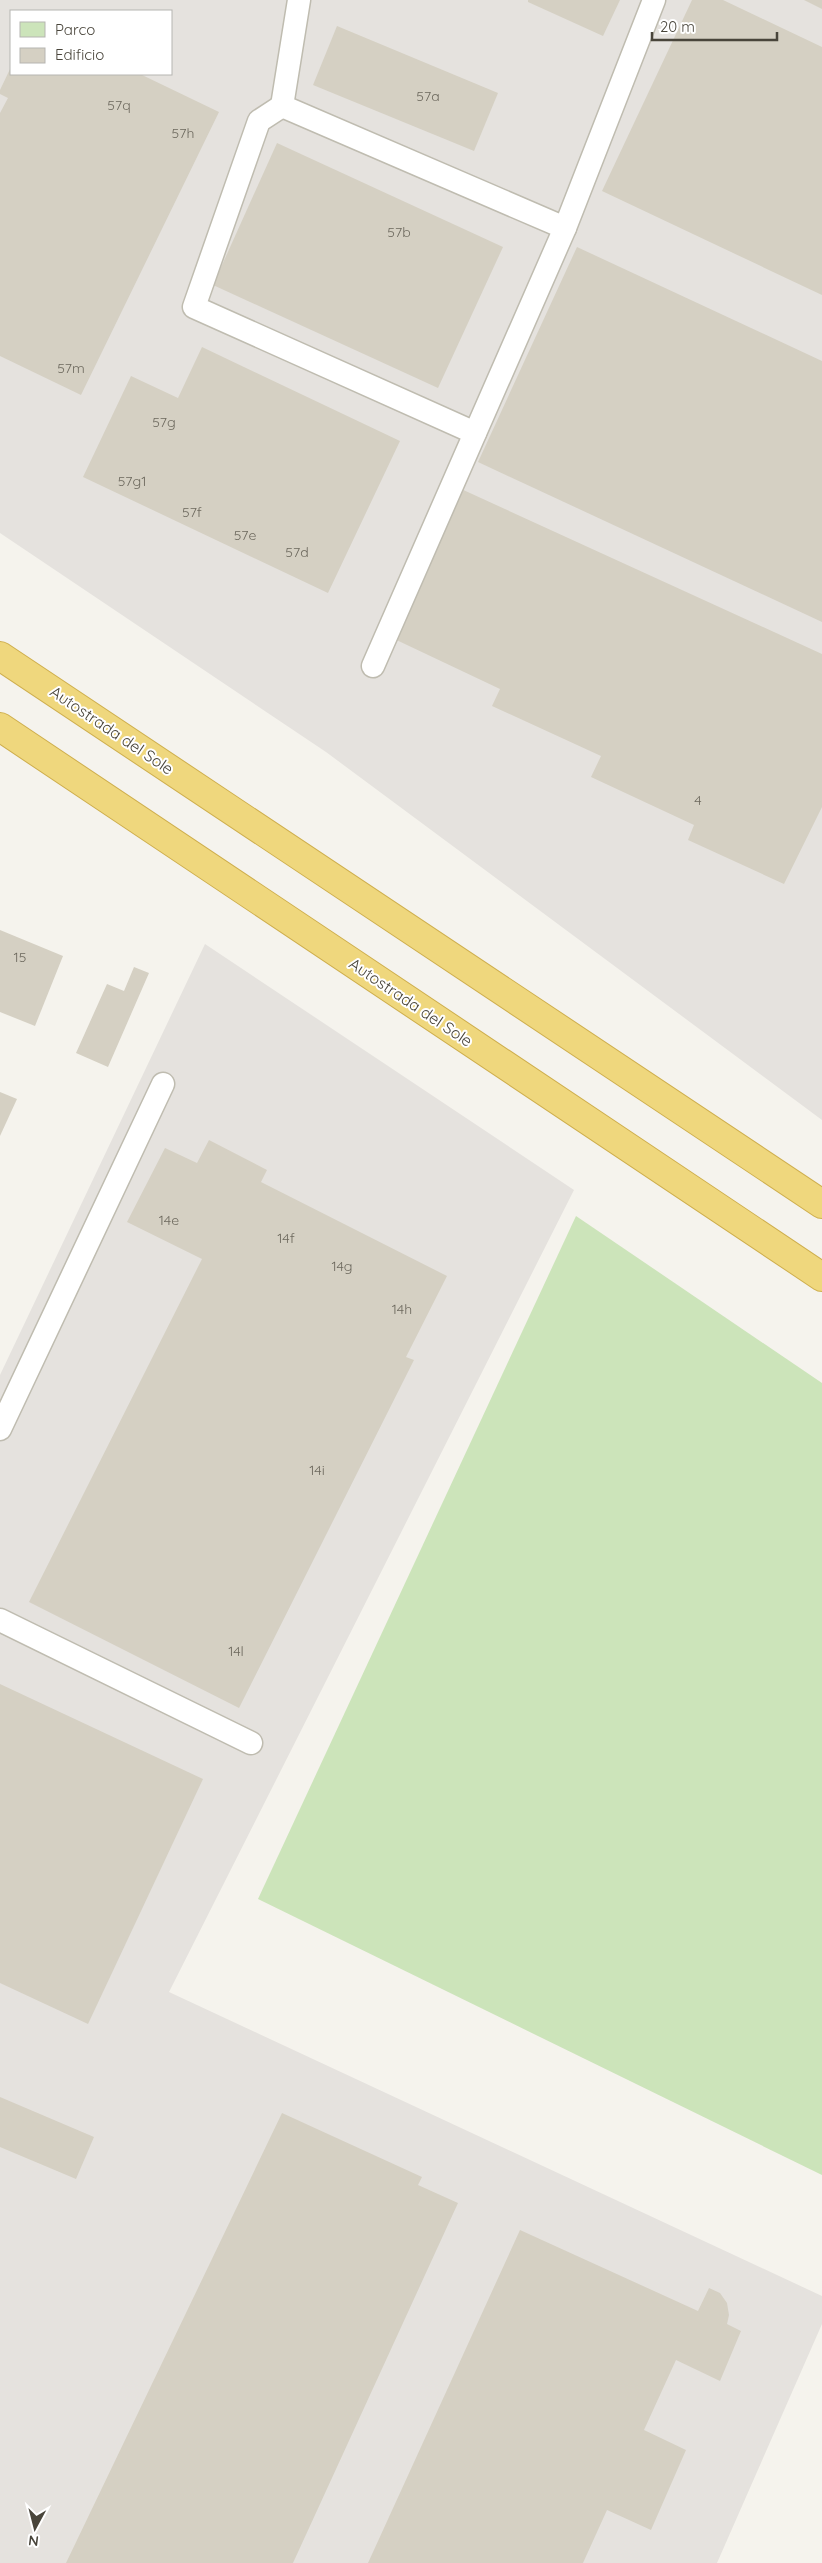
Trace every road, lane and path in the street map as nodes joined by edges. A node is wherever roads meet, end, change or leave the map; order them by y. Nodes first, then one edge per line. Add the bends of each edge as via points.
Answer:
1 (299, 0) edge
2 (654, 0) edge
3 (282, 106) junction
4 (565, 228) junction
5 (475, 433) junction
6 (0, 656) edge
7 (373, 666) dead end
8 (0, 727) edge
9 (163, 1084) dead end
10 (822, 1204) edge
11 (822, 1277) edge
12 (0, 1429) edge
13 (0, 1620) edge
14 (251, 1743) dead end

1 - 3 lane
2 - 4 lane
3 - 4 lane
3 - 5 lane via 259,121 194,307
4 - 5 lane
5 - 7 lane
6 - 10 highway, Autostrada del Sole
8 - 11 highway, Autostrada del Sole
9 - 12 lane
13 - 14 lane

